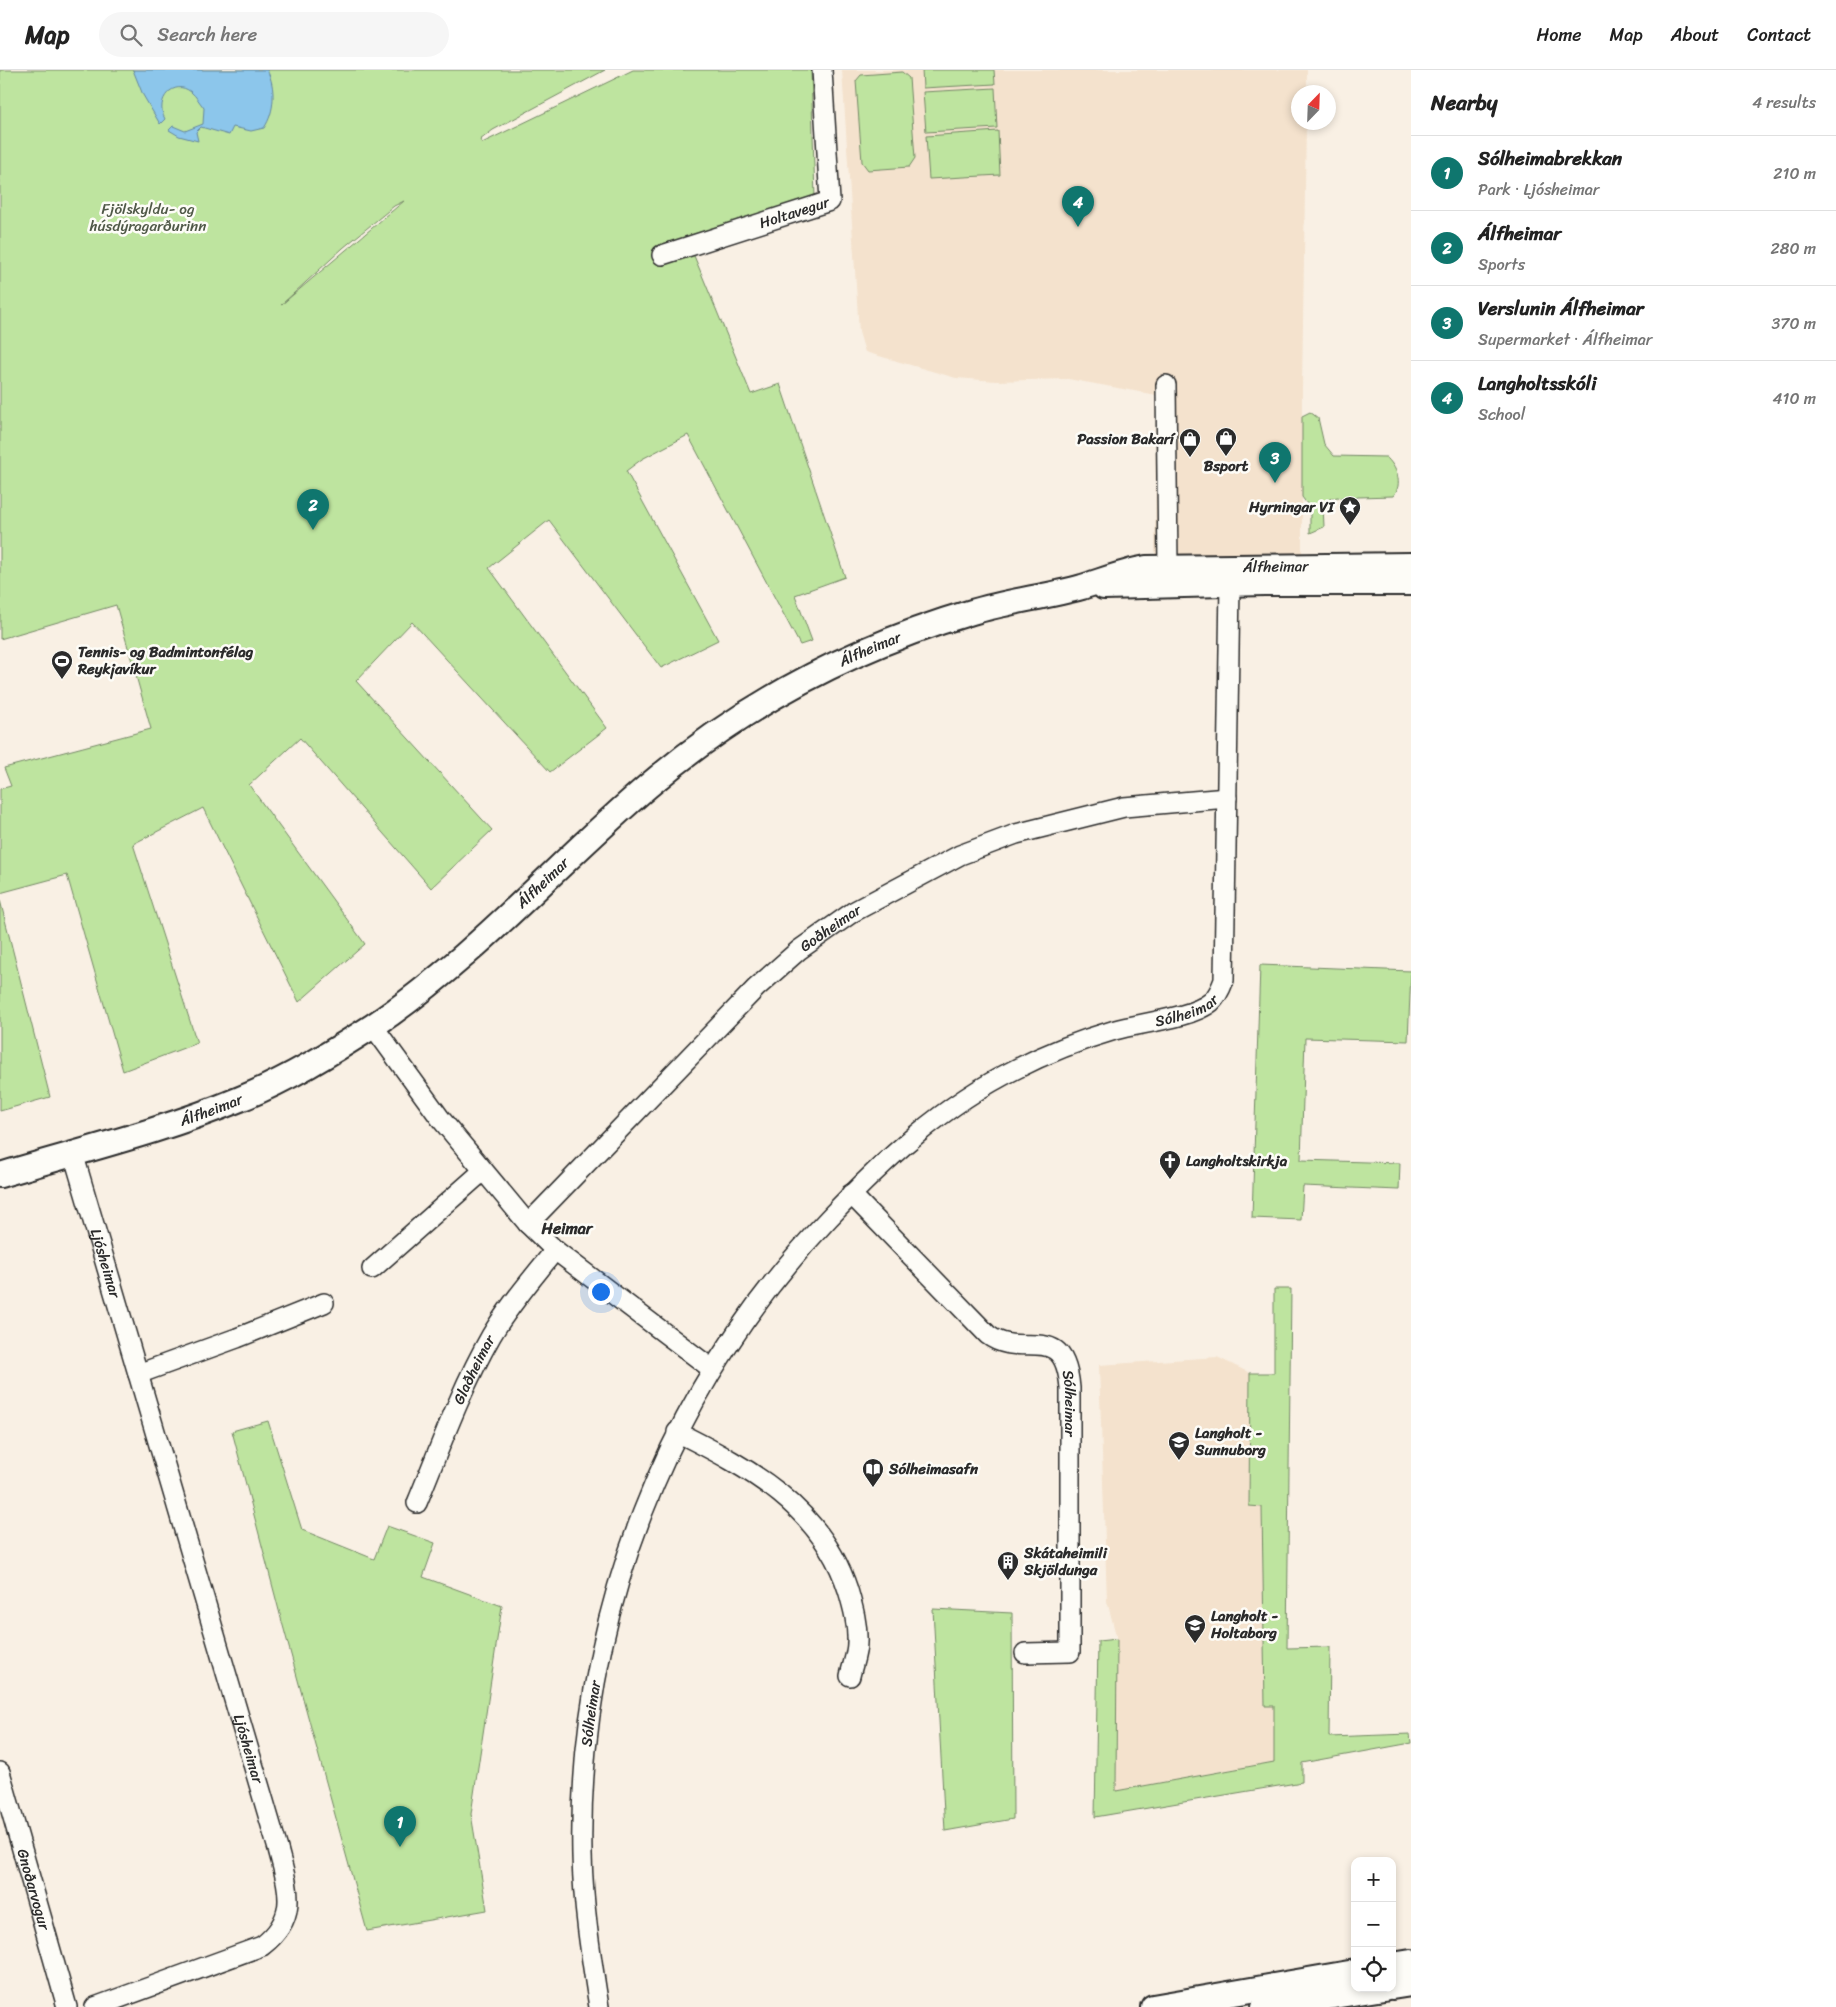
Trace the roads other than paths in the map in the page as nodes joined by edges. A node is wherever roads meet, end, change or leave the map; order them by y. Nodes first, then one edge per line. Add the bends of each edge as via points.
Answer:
1 (822, 70) edge
2 (662, 255) dead end
3 (1166, 385) dead end
4 (1411, 565) edge
5 (1168, 566) junction
6 (1236, 575) junction
7 (1411, 583) edge
8 (1082, 586) junction
9 (1227, 798) junction
10 (373, 1026) junction
11 (73, 1153) junction
12 (483, 1171) junction
13 (0, 1175) edge
14 (851, 1194) junction
15 (528, 1224) junction
16 (555, 1250) junction
17 (372, 1269) dead end
18 (324, 1302) dead end
19 (712, 1369) junction
20 (138, 1374) junction
21 (677, 1432) junction
22 (417, 1503) dead end
23 (1025, 1653) dead end
24 (850, 1676) dead end
25 (0, 1772) edge
26 (1411, 1962) edge
27 (1396, 1964) edge
28 (1351, 1973) edge
29 (1411, 1984) edge
30 (1396, 1986) edge
31 (1359, 1992) edge
32 (67, 2007) edge
33 (95, 2007) edge
34 (599, 2007) edge
35 (1153, 2007) edge
36 (1264, 2007) edge

1 - 2 street, Holtavegur via 830,201
3 - 5 street
4 - 6 street, Álfheimar
5 - 6 street, Álfheimar via 1214,566
5 - 8 street, Álfheimar via 1117,573
6 - 7 street, Álfheimar
6 - 8 street, Álfheimar
6 - 9 street, Sólheimar
8 - 10 street, Álfheimar via 973,611 899,636 774,694 648,785 461,957
9 - 14 street, Sólheimar via 1224,980 1211,1002 1184,1015 1147,1022 1074,1044 1014,1070 928,1124
9 - 15 street, Goðheimar via 1124,807 1016,834 960,855 853,912 799,950 756,988
10 - 11 street, Álfheimar via 299,1071 242,1098 187,1119
10 - 12 street
11 - 13 street, Álfheimar
11 - 20 street, Ljósheimar
12 - 15 street
12 - 17 street
14 - 19 street, Sólheimar via 762,1295
14 - 23 street, Sólheimar via 995,1340 1048,1346 1063,1358 1066,1365 1070,1388 1070,1652
15 - 16 street
16 - 19 street
16 - 22 street, Glaðheimar via 492,1334 468,1380
18 - 20 street
19 - 21 street, Sólheimar
20 - 33 street, Ljósheimar via 278,1850 289,1903 282,1926 262,1946
21 - 24 street via 770,1483 822,1536 840,1566 853,1607 857,1643
21 - 34 street, Sólheimar via 623,1567 605,1632 590,1709 584,1767 582,1854 584,1901
25 - 32 street, Gnoðarvogur
26 - 27 street
28 - 35 street
29 - 30 street
31 - 36 street

